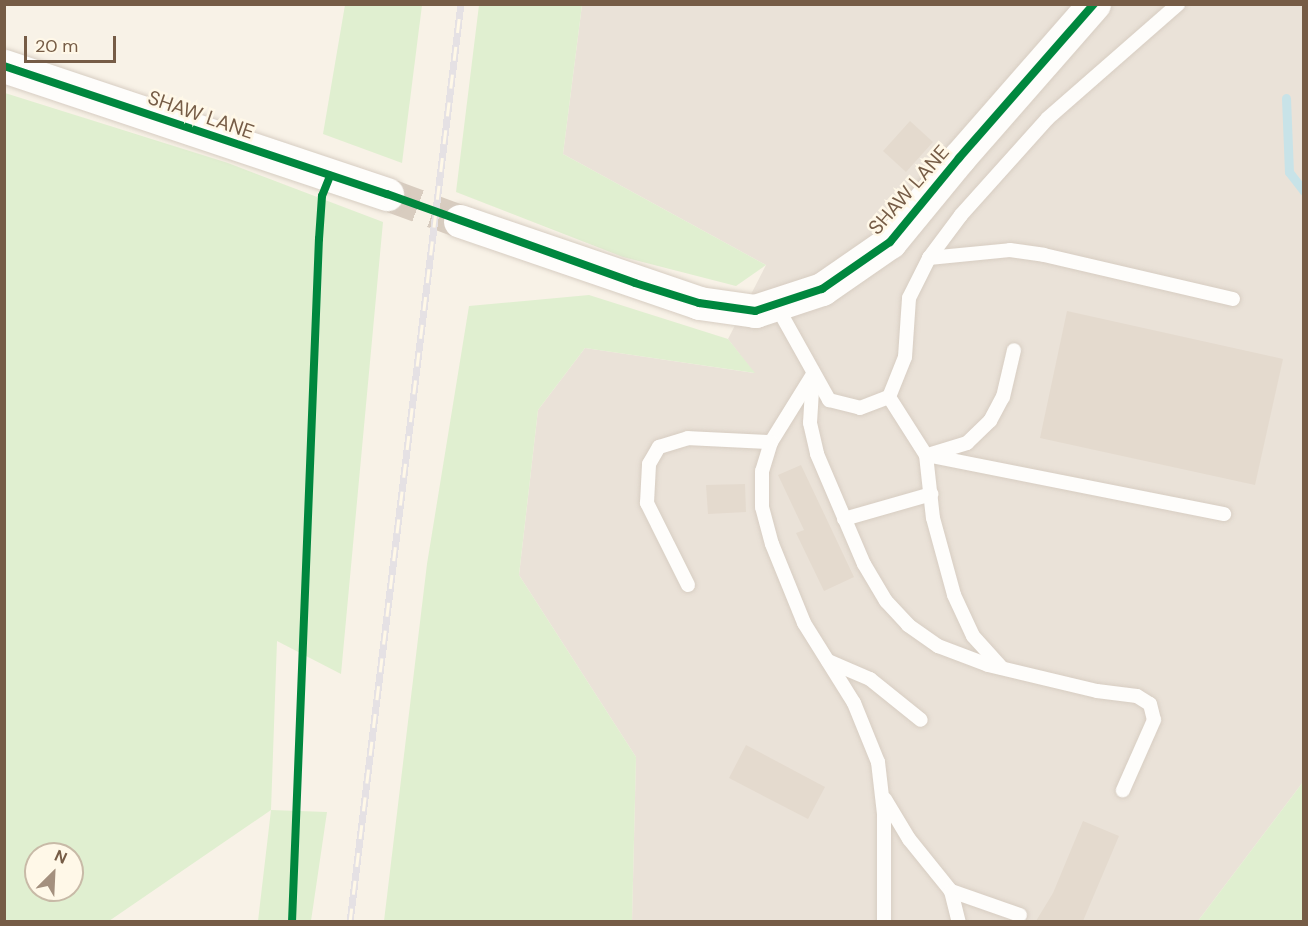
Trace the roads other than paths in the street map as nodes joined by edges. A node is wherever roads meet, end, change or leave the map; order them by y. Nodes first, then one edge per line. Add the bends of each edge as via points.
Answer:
1 (1094, 4) edge
2 (1178, 4) edge
3 (4, 66) edge
4 (387, 194) tunnel mouth
5 (460, 221) tunnel mouth
6 (928, 258) junction
7 (1233, 299) dead end
8 (776, 304) junction
9 (1014, 350) dead end
10 (813, 374) junction
11 (888, 397) junction
12 (771, 442) junction
13 (926, 455) junction
14 (931, 494) junction
15 (1224, 514) dead end
16 (844, 519) junction
17 (688, 585) dead end
18 (828, 661) junction
19 (1002, 668) junction
20 (921, 720) dead end
21 (1123, 790) dead end
22 (882, 795) junction
23 (951, 891) junction
24 (1020, 915) dead end
25 (884, 921) edge
26 (959, 921) edge

1 - 8 street, SHAW LANE via 890,242 822,289
2 - 6 lane via 1048,118
3 - 4 street, SHAW LANE
5 - 8 street, SHAW LANE via 699,303 755,310
6 - 7 lane via 1022,251
6 - 11 lane via 909,298 905,357
8 - 10 lane
9 - 13 lane via 1003,397 990,421 967,442
10 - 11 lane via 829,400 860,408
10 - 12 lane
10 - 16 lane via 810,423 817,454
11 - 13 lane
12 - 17 lane via 688,438 659,447 649,464 647,503
12 - 18 lane via 762,471 762,507 772,544 804,623
13 - 14 lane
13 - 15 lane
14 - 16 lane
14 - 19 lane via 933,518 954,595 973,636
16 - 19 lane via 886,601 908,625 938,646
18 - 20 lane via 870,679
18 - 22 lane via 867,730 878,762
19 - 21 lane via 1097,692 1137,696 1150,704 1154,720
22 - 23 lane via 909,839
22 - 25 lane
23 - 24 lane
23 - 26 lane

